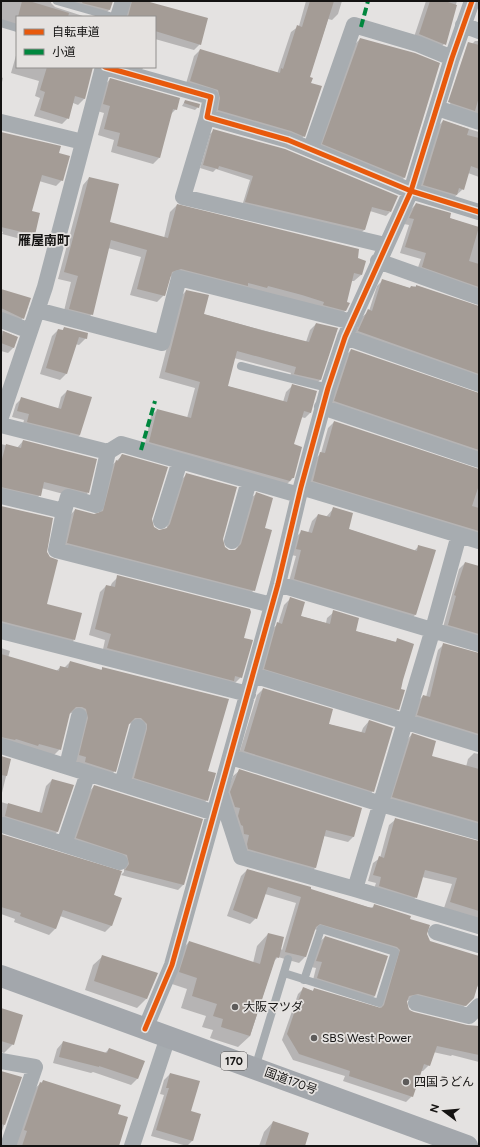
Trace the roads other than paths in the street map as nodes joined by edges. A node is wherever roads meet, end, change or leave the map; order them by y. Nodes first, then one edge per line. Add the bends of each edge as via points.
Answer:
1 (57, 1) edge
2 (123, 1) edge
3 (472, 1) edge
4 (110, 16) edge
5 (118, 16) edge
6 (1, 23) edge
7 (463, 25) junction
8 (16, 28) edge
9 (479, 31) edge
10 (452, 58) junction
11 (104, 68) edge
12 (108, 68) edge
13 (437, 108) junction
14 (207, 116) junction
15 (1, 122) edge
16 (479, 122) edge
17 (83, 142) junction
18 (311, 148) junction
19 (411, 190) junction
20 (479, 212) edge
21 (385, 245) junction
22 (378, 261) junction
23 (479, 296) edge
24 (37, 310) junction
25 (1, 320) edge
26 (348, 330) junction
27 (30, 331) junction
28 (241, 366) dead end
29 (479, 384) edge
30 (328, 388) junction
31 (322, 407) junction
32 (2, 410) edge
33 (1, 424) edge
34 (108, 452) junction
35 (479, 460) edge
36 (180, 461) junction
37 (249, 481) junction
38 (300, 491) junction
39 (1, 496) edge
40 (64, 511) junction
41 (161, 521) dead end
42 (458, 535) junction
43 (232, 541) dead end
44 (479, 541) edge
45 (278, 584) junction
46 (272, 606) junction
47 (433, 629) junction
48 (1, 632) edge
49 (479, 644) edge
50 (253, 675) junction
51 (248, 694) junction
52 (79, 716) dead end
53 (405, 721) junction
54 (138, 727) dead end
55 (479, 744) edge
56 (1, 746) edge
57 (231, 757) junction
58 (67, 766) junction
59 (88, 773) junction
60 (122, 784) junction
61 (220, 792) junction
62 (381, 804) junction
63 (215, 813) junction
64 (3, 825) dead end
65 (479, 832) edge
66 (64, 844) junction
67 (120, 862) dead end
68 (355, 889) junction
69 (479, 926) edge
70 (436, 932) dead end
71 (479, 945) edge
72 (288, 959) dead end
73 (284, 973) junction
74 (1, 976) edge
75 (304, 980) junction
76 (416, 1003) dead end
77 (477, 1011) edge
78 (145, 1029) junction
79 (168, 1037) junction
80 (1, 1061) edge
81 (255, 1068) junction
82 (8, 1146) edge
83 (132, 1146) edge
84 (467, 1146) edge

1 - 4 lane
2 - 5 street
3 - 7 street
6 - 8 lane
7 - 9 street
7 - 10 street
10 - 13 street
10 - 18 street via 418,44 354,25
11 - 17 street
12 - 14 street via 211,97
13 - 16 street
13 - 19 street
14 - 18 street
14 - 21 street via 183,197
15 - 17 street
17 - 24 street
18 - 19 street
19 - 20 street
19 - 21 street
21 - 22 street
22 - 23 street
22 - 26 street
24 - 26 street via 162,342 179,278
24 - 27 street
25 - 27 street
26 - 29 street
26 - 30 street
27 - 32 street
28 - 30 lane
30 - 31 street
31 - 35 street
31 - 38 street
33 - 34 street
34 - 36 street via 121,444
34 - 40 street via 96,505 68,497
36 - 37 street
36 - 41 street
37 - 38 street
37 - 43 street
38 - 42 street
38 - 45 street
39 - 40 street
40 - 46 street via 56,550
42 - 44 street
42 - 47 street
45 - 46 street
45 - 47 street
46 - 50 street
47 - 49 street
47 - 53 street
48 - 51 street
50 - 51 street
50 - 53 street
51 - 57 street
52 - 58 street
53 - 55 street
53 - 62 street
54 - 60 street
56 - 58 street
57 - 61 street
57 - 62 street
58 - 59 street
59 - 60 street
59 - 66 street
60 - 63 street
61 - 63 street
61 - 68 street via 241,857
62 - 65 street
62 - 68 street
63 - 78 street via 172,965
64 - 66 street
66 - 67 street
68 - 69 street
70 - 71 street
72 - 73 lane
73 - 75 lane
73 - 81 lane
74 - 78 highway, 国道170号 / 170
75 - 75 lane via 379,1003 395,952 321,929
76 - 77 street via 469,1016
78 - 79 highway, 国道170号 / 170
79 - 81 highway, 国道170号 / 170
79 - 83 street
80 - 82 street via 34,1067
81 - 84 highway, 国道170号 / 170

